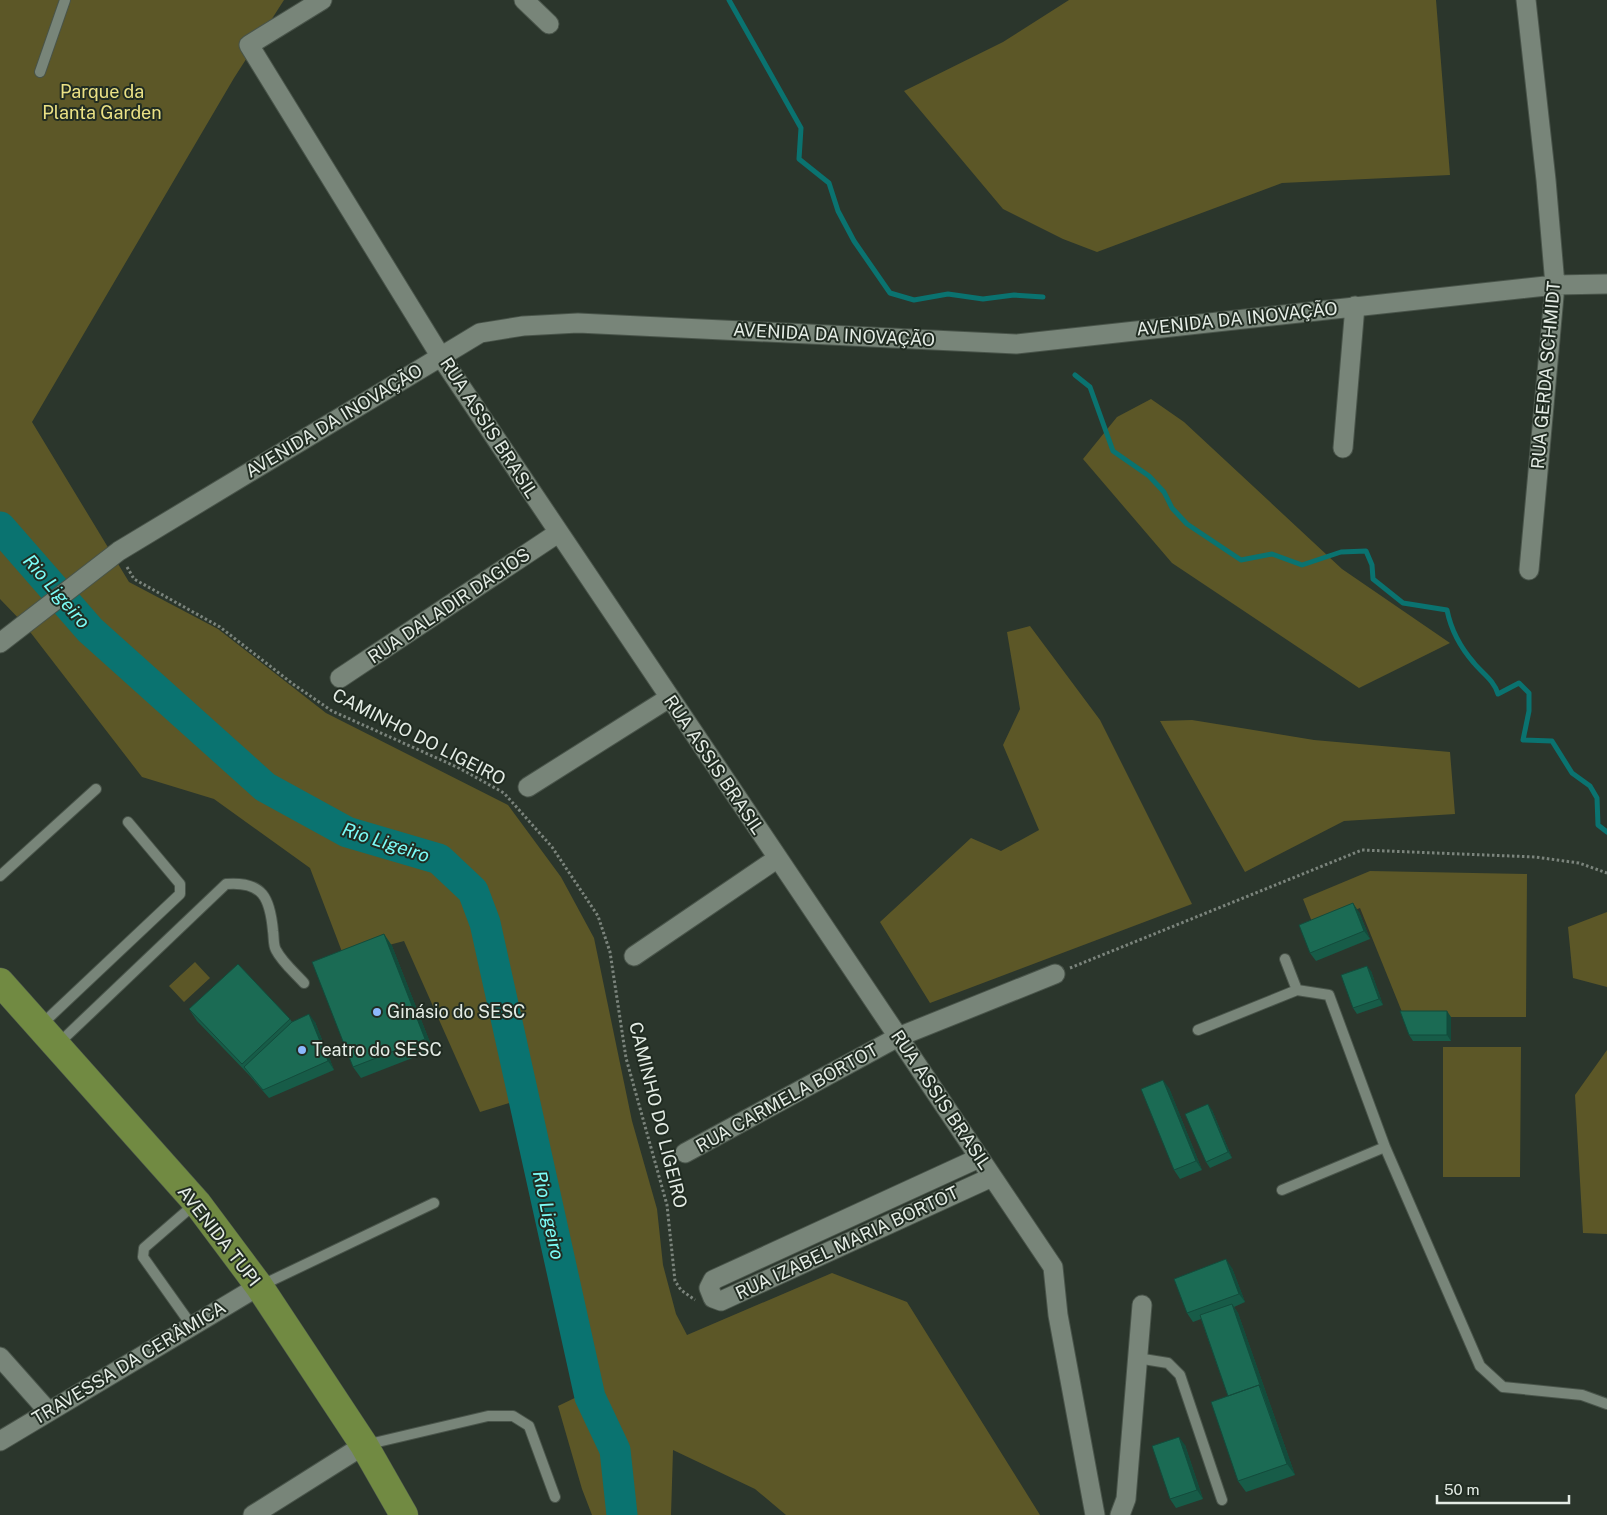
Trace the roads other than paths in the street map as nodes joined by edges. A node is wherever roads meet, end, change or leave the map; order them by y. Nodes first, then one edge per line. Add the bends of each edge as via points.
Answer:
1 (65, 0) edge
2 (322, 0) edge
3 (524, 0) edge
4 (1526, 0) edge
5 (549, 24) dead end
6 (40, 72) dead end
7 (1607, 284) edge
8 (1555, 285) junction
9 (1355, 306) junction
10 (441, 357) junction
11 (1343, 448) dead end
12 (558, 533) junction
13 (1529, 570) dead end
14 (3, 640) edge
15 (340, 678) dead end
16 (669, 698) junction
17 (528, 787) dead end
18 (96, 789) dead end
19 (128, 822) dead end
20 (778, 858) junction
21 (0, 876) edge
22 (634, 956) dead end
23 (1285, 959) dead end
24 (1055, 974) road end
25 (0, 982) edge
26 (304, 983) dead end
27 (1297, 990) junction
28 (1198, 1030) dead end
29 (48, 1036) junction
30 (898, 1036) junction
31 (1385, 1147) junction
32 (684, 1154) dead end
33 (979, 1158) junction
34 (992, 1177) junction
35 (1282, 1190) dead end
36 (197, 1203) junction
37 (434, 1203) dead end
38 (259, 1286) junction
39 (1142, 1305) dead end
40 (192, 1326) junction
41 (0, 1356) edge
42 (1137, 1358) junction
43 (1607, 1404) edge
44 (48, 1412) junction
45 (0, 1441) edge
46 (364, 1445) junction
47 (555, 1497) dead end
48 (1222, 1500) dead end
49 (253, 1515) edge
50 (404, 1515) edge
51 (1095, 1515) edge
52 (1120, 1515) edge

1 - 6 lane
2 - 10 street, RUA ASSIS BRASIL via 249,45
3 - 5 street
4 - 8 street, RUA GERDA SCHMIDT
7 - 8 street, AVENIDA DA INOVAÇÃO
8 - 9 street, AVENIDA DA INOVAÇÃO
8 - 13 street, RUA GERDA SCHMIDT
9 - 10 street, AVENIDA DA INOVAÇÃO via 1016,344 578,323 523,326 480,333
9 - 11 street
10 - 12 street, RUA ASSIS BRASIL
10 - 14 street, AVENIDA DA INOVAÇÃO via 119,551
12 - 15 street, RUA DALADIR DAGIOS
12 - 16 street, RUA ASSIS BRASIL
16 - 17 street
16 - 20 street, RUA ASSIS BRASIL
18 - 21 lane
19 - 29 lane via 180,884 180,894
20 - 22 street
20 - 30 street, RUA ASSIS BRASIL
23 - 27 lane
24 - 30 street, RUA CARMELA BORTOT
25 - 29 main road, AVENIDA TUPI
26 - 29 lane via 275,949 272,916 263,893 241,883 226,884
27 - 28 lane
27 - 31 lane via 1329,995
29 - 36 main road, AVENIDA TUPI
30 - 32 street, RUA CARMELA BORTOT
30 - 33 street, RUA ASSIS BRASIL
31 - 35 lane
31 - 43 lane via 1480,1366 1502,1387 1582,1395
33 - 34 street, RUA ASSIS BRASIL
33 - 34 street, RUA IZABEL MARIA BORTOT via 713,1280 709,1288 713,1298 721,1301
34 - 51 street, RUA ASSIS BRASIL via 1053,1267 1058,1315
36 - 38 main road, AVENIDA TUPI
36 - 40 lane via 144,1248 144,1257
37 - 38 lane
38 - 40 street, TRAVESSA DA CERÂMICA
38 - 46 main road, AVENIDA TUPI
39 - 42 street
40 - 44 street, TRAVESSA DA CERÂMICA
41 - 44 street
42 - 48 lane via 1168,1363 1180,1375
42 - 52 street via 1126,1498
44 - 45 street, TRAVESSA DA CERÂMICA
46 - 47 lane via 488,1416 514,1416 529,1426
46 - 49 street
46 - 50 main road, AVENIDA TUPI

